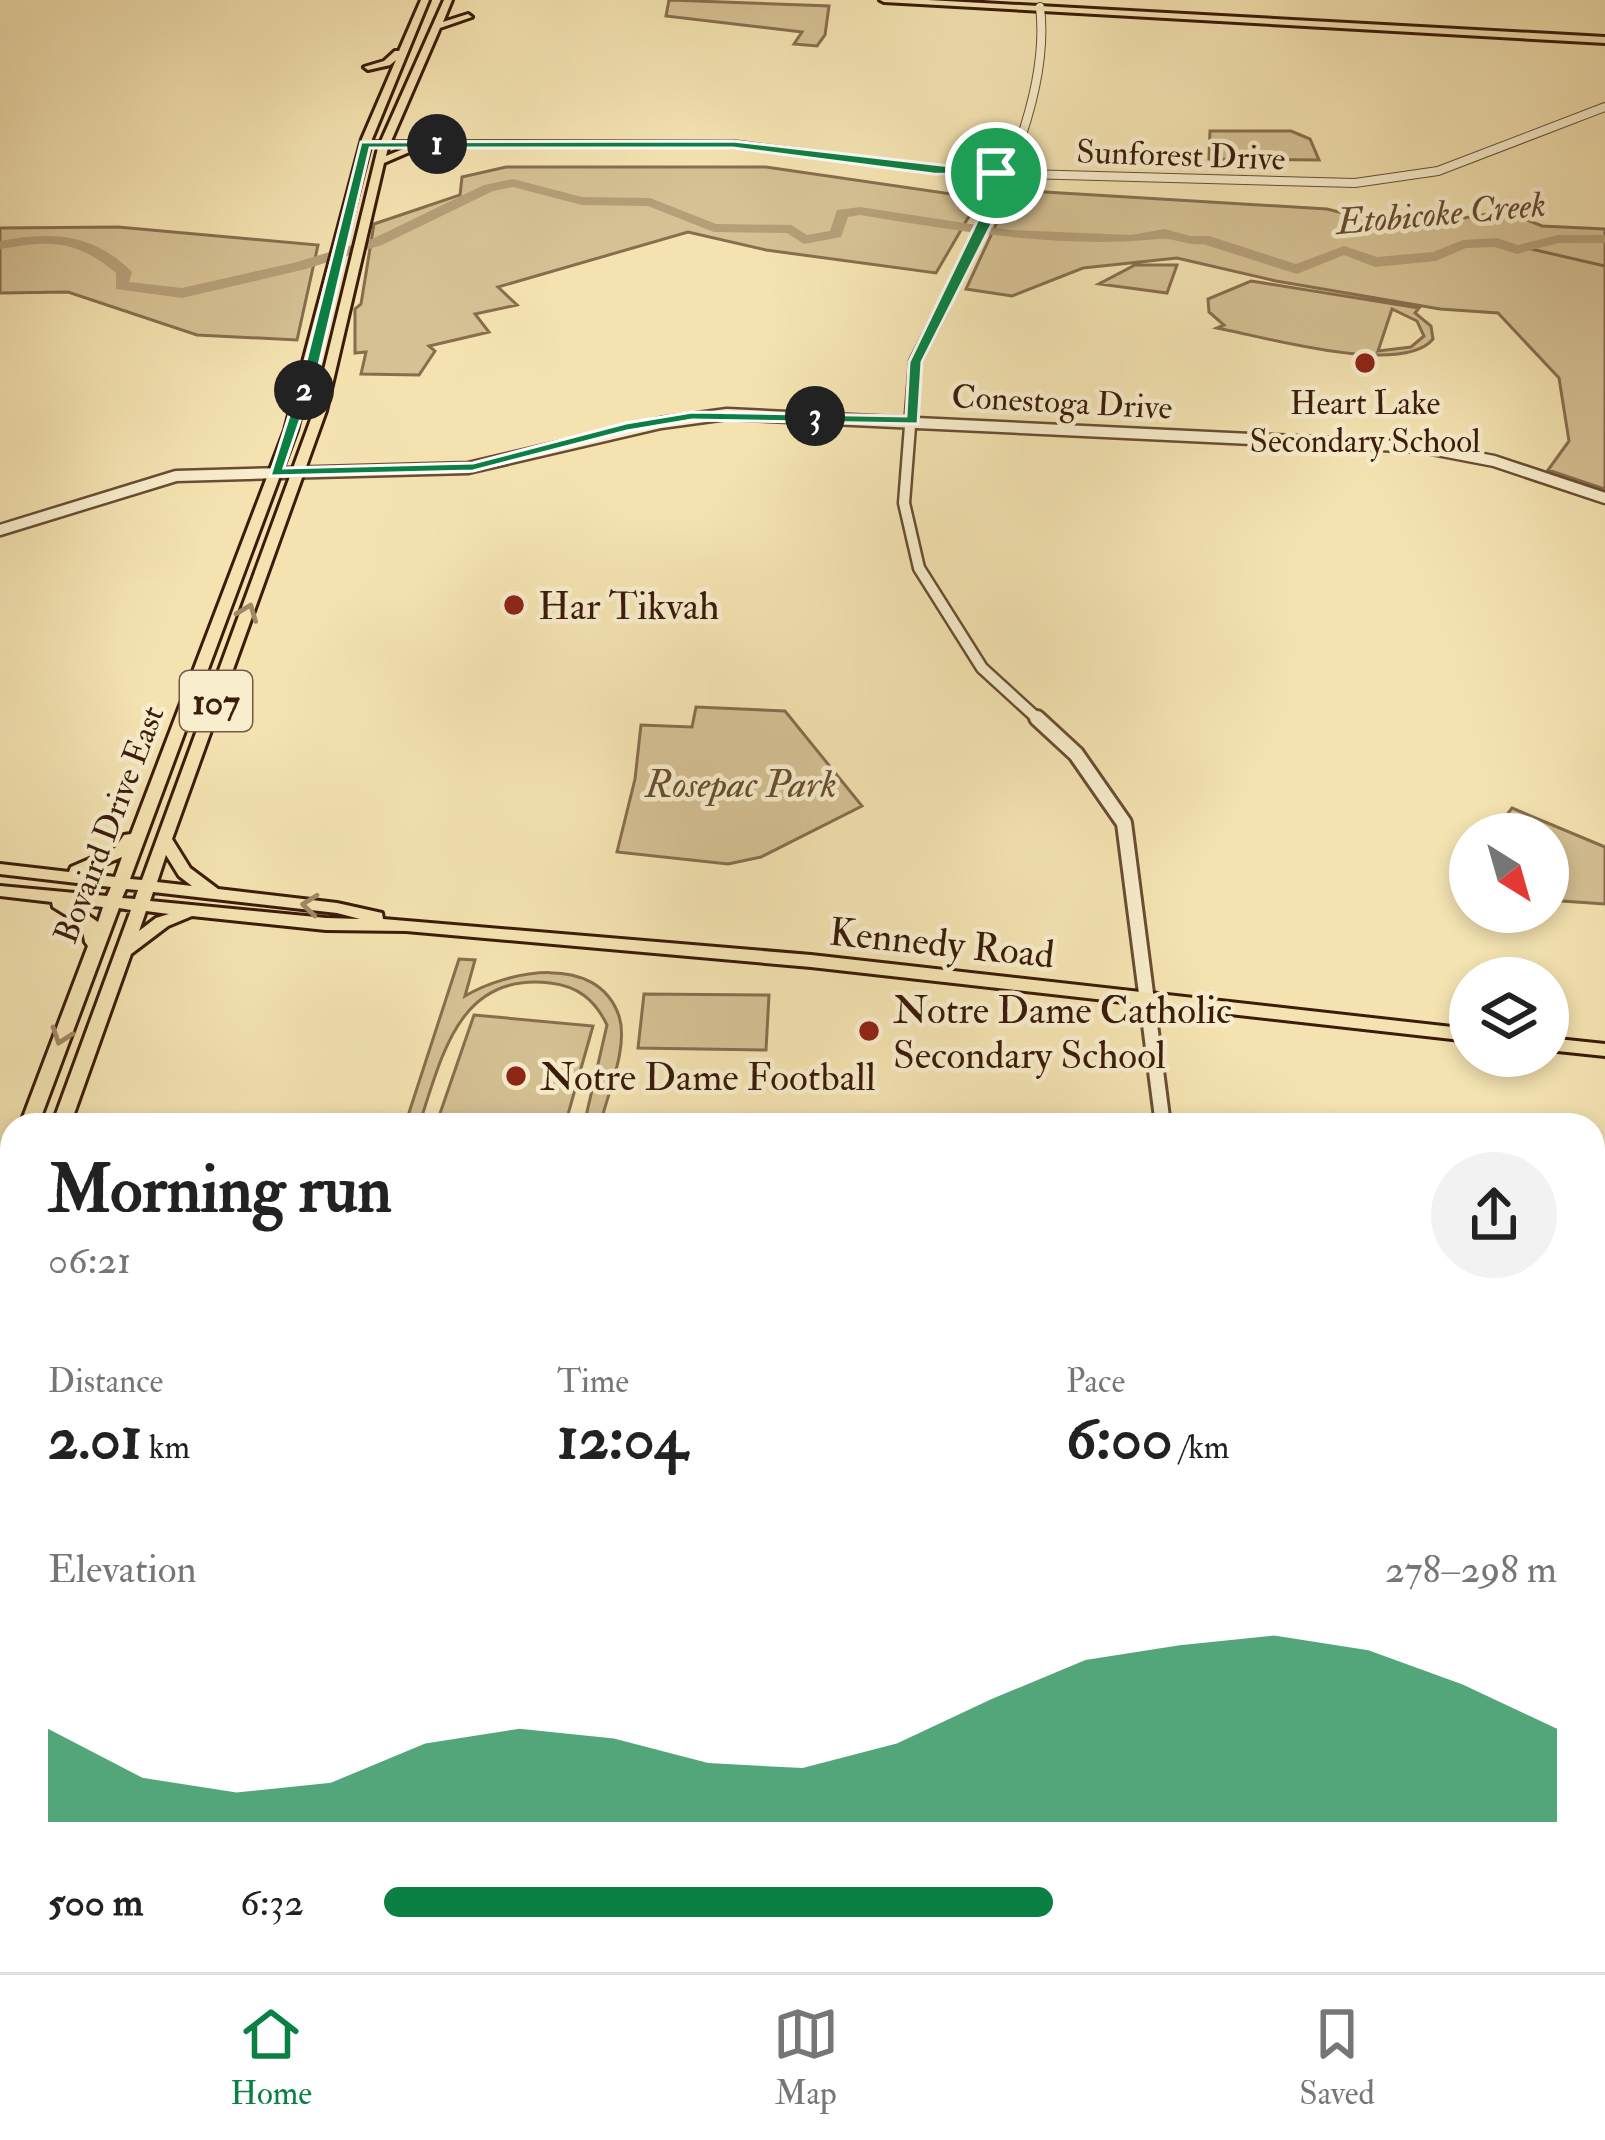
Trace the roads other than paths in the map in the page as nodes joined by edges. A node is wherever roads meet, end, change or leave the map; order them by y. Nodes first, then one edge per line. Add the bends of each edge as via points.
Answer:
1 (425, 0) edge
2 (884, 0) edge
3 (450, 1) edge
4 (931, 3) edge
5 (1040, 9) junction
6 (468, 17) dead end
7 (436, 26) junction
8 (1605, 40) edge
9 (399, 52) junction
10 (387, 81) junction
11 (1605, 107) edge
12 (392, 128) junction
13 (365, 144) junction
14 (385, 144) junction
15 (423, 144) junction
16 (379, 162) junction
17 (1006, 173) junction
18 (913, 421) junction
19 (275, 473) junction
20 (299, 473) junction
21 (1605, 498) edge
22 (0, 530) edge
23 (138, 827) junction
24 (166, 840) junction
25 (0, 869) edge
26 (57, 874) junction
27 (117, 882) junction
28 (148, 886) junction
29 (0, 891) edge
30 (29, 894) junction
31 (213, 894) junction
32 (110, 902) junction
33 (141, 905) junction
34 (198, 911) junction
35 (406, 925) junction
36 (92, 948) junction
37 (123, 952) junction
38 (1149, 998) junction
39 (1449, 1033) edge
40 (1569, 1046) edge
41 (1605, 1050) edge
42 (33, 1113) edge
43 (66, 1113) edge
44 (1162, 1113) edge

1 - 9 main road, Bovaird Drive East / 107
2 - 4 main road
3 - 7 main road, Bovaird Drive East / 107
4 - 5 main road
5 - 8 main road
5 - 17 street via 1045,48
6 - 7 main road
7 - 12 main road, Bovaird Drive East / 107
9 - 10 main road, Bovaird Drive East / 107
9 - 10 main road via 368,67 387,71
10 - 13 main road, Bovaird Drive East / 107
11 - 17 street, Sunforest Drive via 1438,171 1385,182
12 - 14 main road, Bovaird Drive East / 107
12 - 15 main road
13 - 14 street, Sunforest Drive
13 - 19 main road, Bovaird Drive East / 107 via 312,365
14 - 15 street, Sunforest Drive
14 - 16 main road, Bovaird Drive East / 107
15 - 16 main road
15 - 17 street, Sunforest Drive via 733,144
16 - 20 main road, Bovaird Drive East / 107 via 336,359
17 - 18 street via 915,362
18 - 20 street, Conestoga Drive via 692,416 473,467
18 - 21 street, Conestoga Drive via 1421,447 1494,461
18 - 38 street via 904,503 919,568 982,668 1086,765 1124,823
19 - 20 street, Conestoga Drive
19 - 22 street, Conestoga Drive via 161,478
19 - 23 main road, Bovaird Drive East / 107
24 -> 20 main road, Bovaird Drive East / 107
23 - 26 main road via 120,852
23 - 27 main road, Bovaird Drive East / 107
24 - 28 main road, Bovaird Drive East / 107
24 - 31 main road via 184,872
25 - 26 main road
26 - 27 main road
27 - 28 main road
27 - 32 main road, Bovaird Drive East / 107
28 - 31 main road
28 - 33 main road, Bovaird Drive East / 107
29 - 30 main road
30 - 32 main road
30 - 36 main road via 83,915 94,928
35 -> 31 main road
32 - 33 main road
32 - 36 main road, Bovaird Drive East / 107
33 - 34 main road
33 - 37 main road, Bovaird Drive East / 107
34 - 35 main road
34 - 37 main road via 162,922
35 - 38 main road, Kennedy Road
36 -> 42 main road, Bovaird Drive East / 107
37 - 43 main road, Bovaird Drive East / 107
38 - 39 main road, Kennedy Road
38 - 44 street
40 - 41 main road

